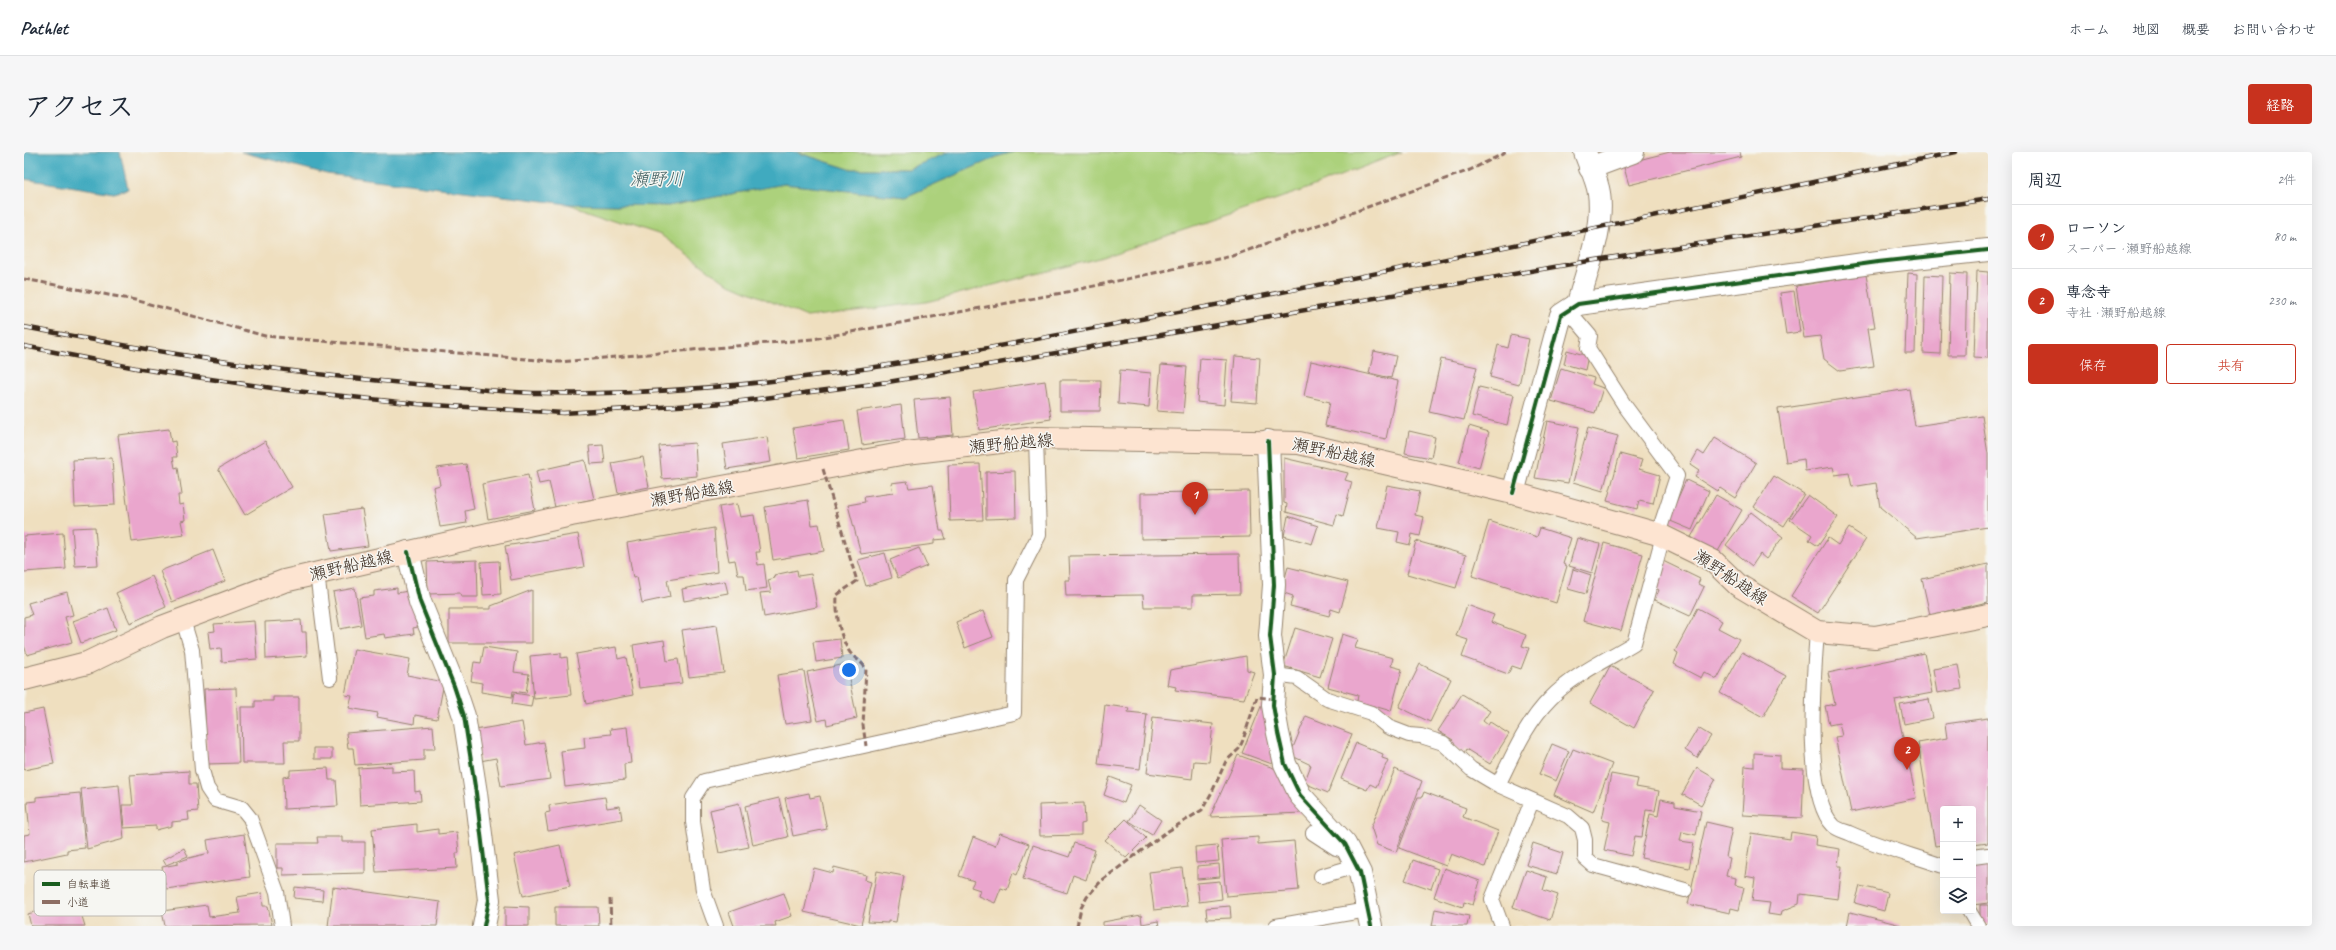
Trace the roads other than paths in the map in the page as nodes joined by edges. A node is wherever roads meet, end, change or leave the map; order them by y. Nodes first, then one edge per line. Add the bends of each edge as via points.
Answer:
1 (1633, 152) edge
2 (1587, 160) edge
3 (1988, 250) edge
4 (1573, 307) junction
5 (1036, 438) junction
6 (1268, 441) junction
7 (1513, 493) junction
8 (1660, 535) junction
9 (408, 552) junction
10 (317, 573) junction
11 (1988, 615) edge
12 (183, 620) junction
13 (1818, 632) junction
14 (1275, 675) junction
15 (330, 678) dead end
16 (24, 680) edge
17 (1498, 785) junction
18 (1532, 801) junction
19 (1313, 833) dead end
20 (1988, 855) edge
21 (1976, 857) edge
22 (1352, 858) junction
23 (1940, 865) edge
24 (1321, 876) dead end
25 (1685, 890) dead end
26 (1971, 914) edge
27 (1369, 918) edge
28 (282, 926) edge
29 (484, 926) edge
30 (716, 926) edge
31 (1276, 926) edge
32 (1502, 926) edge
33 (1978, 926) edge

1 - 2 street
2 - 4 street via 1599,191 1600,210 1596,236
3 - 4 street via 1878,262
4 - 7 street via 1561,315
4 - 8 lane via 1590,336 1588,348 1621,400 1677,476
5 - 6 main road, 瀬野船越線
5 - 9 main road, 瀬野船越線 via 906,454 570,515
5 - 30 lane via 1039,535 1016,580 1014,713 704,781 692,798 702,890
6 - 7 main road, 瀬野船越線 via 1298,442
6 - 14 street via 1274,585 1270,636
7 - 8 main road, 瀬野船越線
8 - 13 main road, 瀬野船越線 via 1713,561 1738,585
8 - 17 lane via 1634,643 1578,677 1551,698 1527,729
9 - 10 main road, 瀬野船越線
9 - 29 street via 420,602 464,716 489,900
10 - 12 main road, 瀬野船越線 via 284,581
10 - 15 lane
11 - 13 main road, 瀬野船越線 via 1875,637
12 - 16 main road, 瀬野船越線 via 162,627 87,663
12 - 28 lane via 192,650 202,770 207,788 216,800 242,808 250,818 277,892
13 - 23 lane via 1812,712 1818,786 1824,812 1833,826 1878,847
14 - 17 lane via 1297,678 1327,699 1371,713 1388,727 1443,743 1471,769
14 - 22 street via 1273,705 1285,764 1300,794 1345,844
17 - 18 lane
18 - 25 lane via 1568,816 1582,828 1585,840 1584,858 1592,865
18 - 32 lane via 1492,899
19 - 22 lane
20 - 21 lane
22 - 24 lane
22 - 27 street via 1360,873
26 - 33 lane
27 - 31 lane

